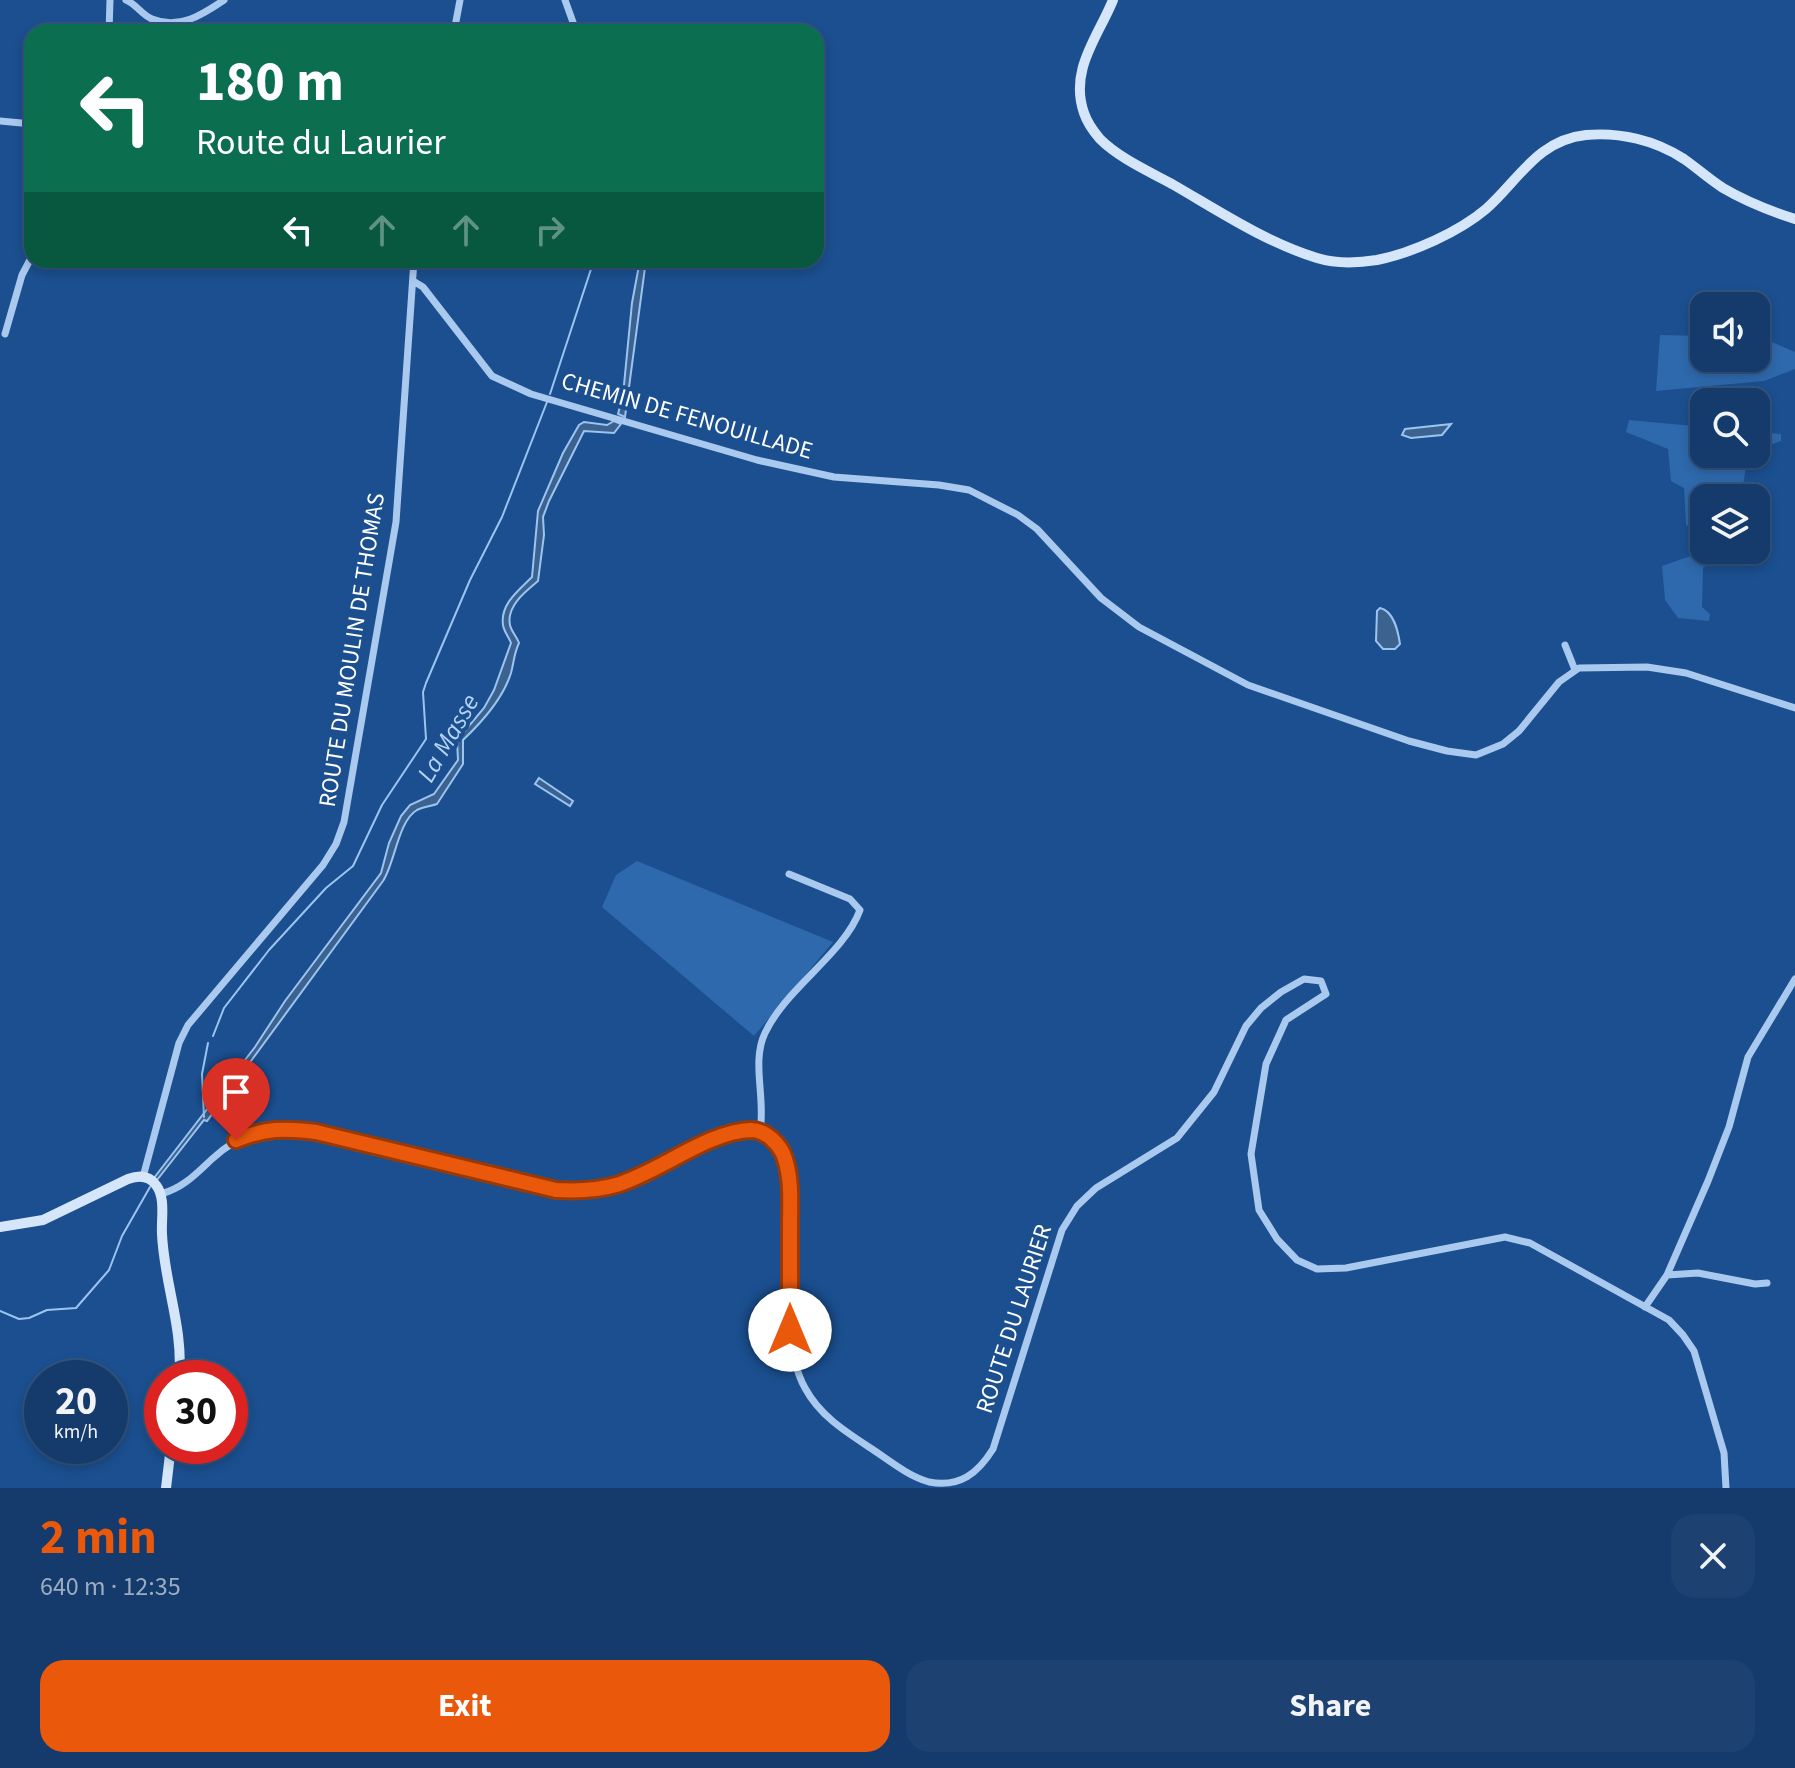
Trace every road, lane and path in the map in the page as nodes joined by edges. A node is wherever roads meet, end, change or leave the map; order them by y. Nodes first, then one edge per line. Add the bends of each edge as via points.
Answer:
1 (110, 0) edge
2 (126, 0) edge
3 (224, 0) edge
4 (460, 0) edge
5 (565, 0) edge
6 (1113, 0) edge
7 (109, 24) edge
8 (456, 24) edge
9 (574, 24) edge
10 (0, 121) edge
11 (24, 123) edge
12 (1795, 219) edge
13 (26, 268) edge
14 (414, 268) edge
15 (413, 281) junction
16 (5, 334) dead end
17 (1565, 645) dead end
18 (1575, 670) junction
19 (1795, 708) edge
20 (789, 874) dead end
21 (1795, 979) edge
22 (760, 1131) junction
23 (153, 1184) junction
24 (0, 1227) edge
25 (1667, 1275) junction
26 (1767, 1283) dead end
27 (1645, 1307) junction
28 (179, 1360) edge
29 (169, 1464) edge
30 (166, 1488) edge
31 (1726, 1488) edge

1 - 7 street
2 - 3 street via 151,18 178,23
4 - 8 street
5 - 9 street
6 - 12 main road via 1081,71 1084,113 1101,140 1268,239 1320,259 1379,259 1462,227 1488,208 1527,163 1552,146 1582,136 1616,134 1646,141 1683,158 1721,187
10 - 11 street
13 - 16 street
14 - 15 street, ROUTE DU MOULIN DE THOMAS
15 - 18 street, CHEMIN DE FENOUILLADE via 492,376 531,394 757,460 834,477 969,490 1037,529 1101,598 1139,627 1248,685 1409,741 1476,755 1503,744
15 - 23 street, ROUTE DU MOULIN DE THOMAS via 396,522 344,822 323,865 188,1025 179,1043
17 - 18 street
18 - 19 street via 1647,667 1686,673
20 - 22 street via 850,899 860,910 766,1030 759,1055
21 - 25 street via 1748,1057 1729,1127
22 - 23 street via 705,1142 650,1172 585,1191 556,1190 282,1127 236,1140 188,1182
22 - 27 street, ROUTE DU LAURIER via 775,1141 788,1172 790,1330 794,1363 805,1388 834,1423 917,1479 937,1484 962,1481 981,1468 993,1449 1062,1230 1077,1206 1096,1188 1177,1138 1214,1092 1246,1026 1261,1008 1304,979 1321,981 1326,994 1286,1020 1275,1041 1266,1064 1251,1154 1259,1210 1297,1260 1317,1269 1346,1268 1505,1237 1530,1243
23 - 24 main road via 128,1179 43,1220
23 - 28 main road
25 - 26 street via 1698,1273
25 - 27 street
27 - 31 street, ROUTE DU LAURIER via 1669,1320 1694,1351 1724,1453
29 - 30 main road

